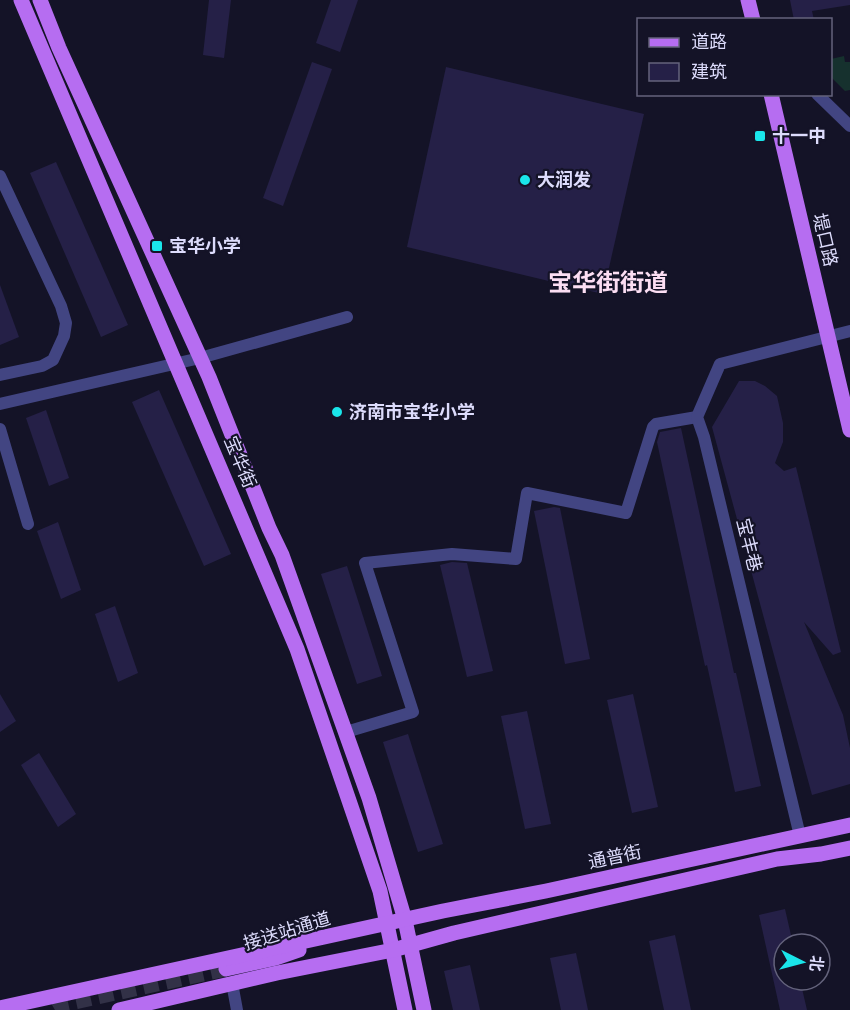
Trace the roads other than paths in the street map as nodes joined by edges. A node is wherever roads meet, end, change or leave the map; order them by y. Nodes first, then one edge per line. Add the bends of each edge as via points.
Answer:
1 (21, 0) edge
2 (40, 0) edge
3 (748, 0) edge
4 (758, 0) edge
5 (752, 18) edge
6 (762, 18) edge
7 (772, 96) edge
8 (781, 96) edge
9 (819, 96) edge
10 (850, 126) edge
11 (0, 176) edge
12 (347, 317) dead end
13 (833, 335) edge
14 (200, 358) junction
15 (177, 364) junction
16 (0, 375) edge
17 (850, 385) edge
18 (0, 404) edge
19 (697, 417) junction
20 (0, 429) edge
21 (850, 430) edge
22 (28, 524) dead end
23 (346, 732) junction
24 (850, 825) edge
25 (800, 836) junction
26 (850, 848) edge
27 (405, 920) junction
28 (388, 923) junction
29 (359, 929) junction
30 (411, 945) junction
31 (393, 950) junction
32 (229, 976) junction
33 (0, 1008) edge
34 (119, 1010) edge
35 (237, 1010) edge
36 (405, 1010) edge
37 (424, 1010) edge

1 - 15 main road, 宝华街
2 - 14 main road, 宝华街 via 58,48
3 - 5 main road
4 - 6 main road
7 - 13 main road, 堤口路
8 - 13 main road, 堤口路
9 - 10 street
11 - 16 street via 66,323 53,360
12 - 14 street
13 - 17 main road, 堤口路
13 - 19 street via 720,364
13 - 21 main road, 堤口路
14 - 15 street
14 - 23 main road, 宝华街 via 282,555
15 - 18 street
15 - 28 main road, 宝华街 via 297,649
19 - 23 street via 653,427 626,513 527,493 516,559 452,554 364,563 413,712
19 - 25 street, 宝丰巷
20 - 22 street
23 - 27 main road, 宝华街
24 - 25 main road, 通普街
25 - 27 main road, 通普街
26 - 30 main road, 通普街 via 766,861
27 - 28 main road, 通普街
27 - 30 main road, 宝华街
28 - 29 main road, 通普街
28 - 31 main road, 宝华街
29 - 32 main road, 接送站通道
29 - 33 main road
30 - 31 main road, 通普街
30 - 37 main road, 宝华街
31 - 32 main road, 通普街
31 - 36 main road, 宝华街
32 - 34 main road
32 - 35 street

